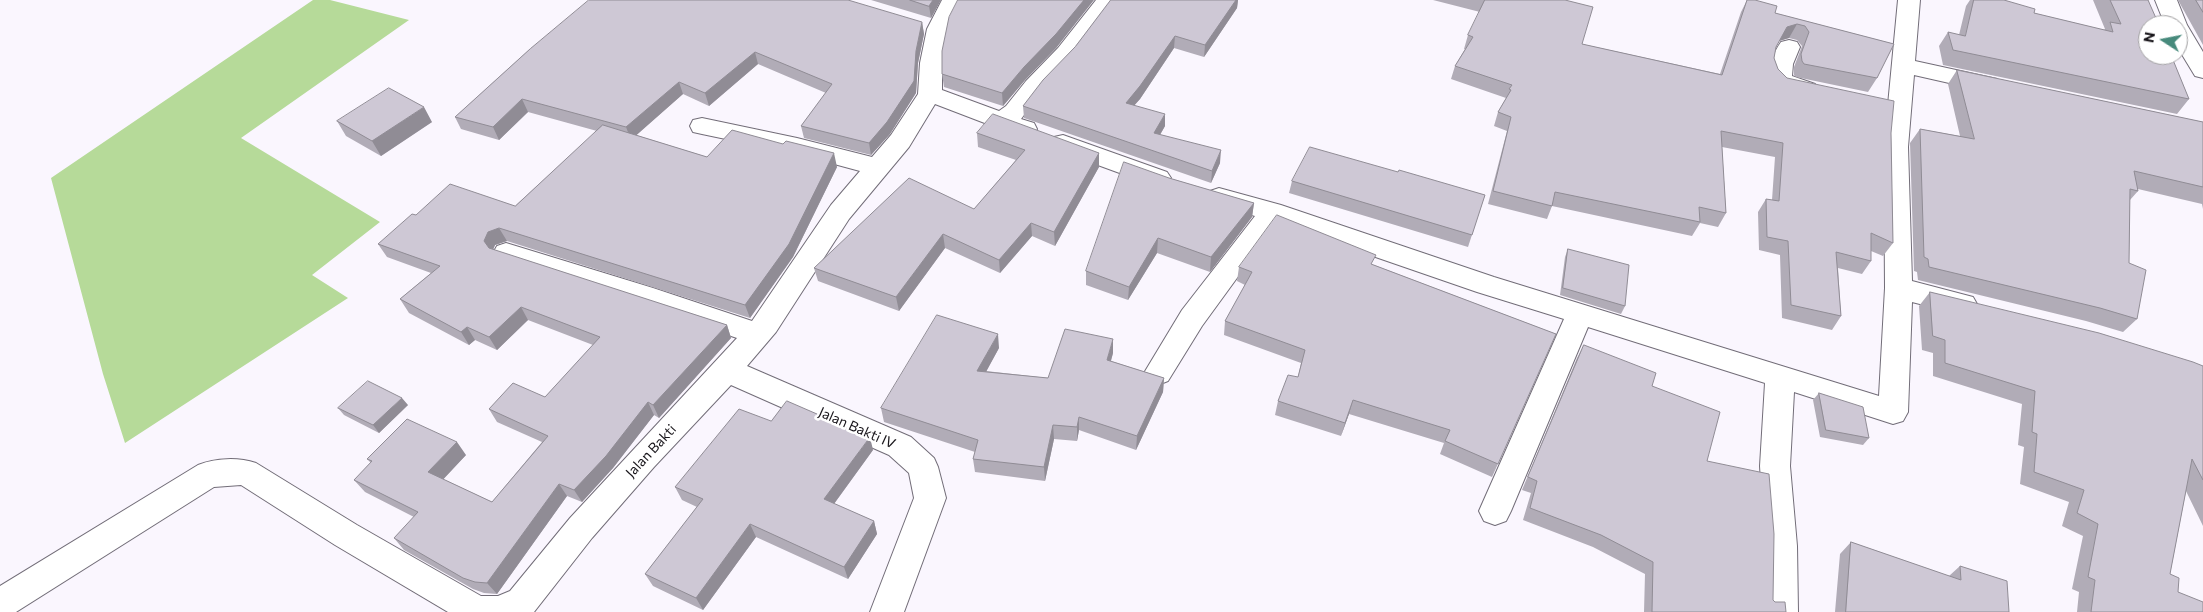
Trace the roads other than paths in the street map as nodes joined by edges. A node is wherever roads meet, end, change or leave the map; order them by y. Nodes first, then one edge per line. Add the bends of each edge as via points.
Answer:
1 (953, 0) edge
2 (1107, 0) edge
3 (1909, 0) edge
4 (2166, 0) edge
5 (2172, 15) edge
6 (2188, 44) edge
7 (1789, 47) dead end
8 (2200, 62) edge
9 (1905, 66) junction
10 (2009, 89) edge
11 (930, 94) junction
12 (1833, 95) edge
13 (1002, 120) junction
14 (702, 126) dead end
15 (877, 167) junction
16 (1272, 212) junction
17 (506, 253) edge
18 (1899, 288) junction
19 (1983, 309) edge
20 (1580, 314) junction
21 (757, 334) junction
22 (727, 370) junction
23 (1158, 373) dead end
24 (1780, 376) junction
25 (1495, 510) dead end
26 (0, 604) edge
27 (887, 612) edge
28 (1781, 612) edge

1 - 11 street via 929,27
2 - 13 street via 1066,53 1014,112
3 - 9 street
4 - 5 street
6 - 8 street
7 - 12 street via 1781,65 1780,79 1795,87
9 - 10 street
9 - 18 street via 1889,106 1896,147
11 - 13 street
11 - 15 street, Jalan Bakti via 900,141
13 - 16 street via 1187,188
14 - 15 street
15 - 21 street, Jalan Bakti via 840,212 801,274
16 - 20 street
16 - 23 street via 1192,318
17 - 21 street
18 - 19 street
18 - 24 street via 1893,412
20 - 24 street
20 - 25 street
21 - 22 street, Jalan Bakti
22 - 26 street, Jalan Bakti via 581,528 522,602 500,612 477,611 245,472 209,474
22 - 27 street, Jalan Bakti IV via 900,446 924,467 930,498
24 - 28 street via 1775,466 1781,546

